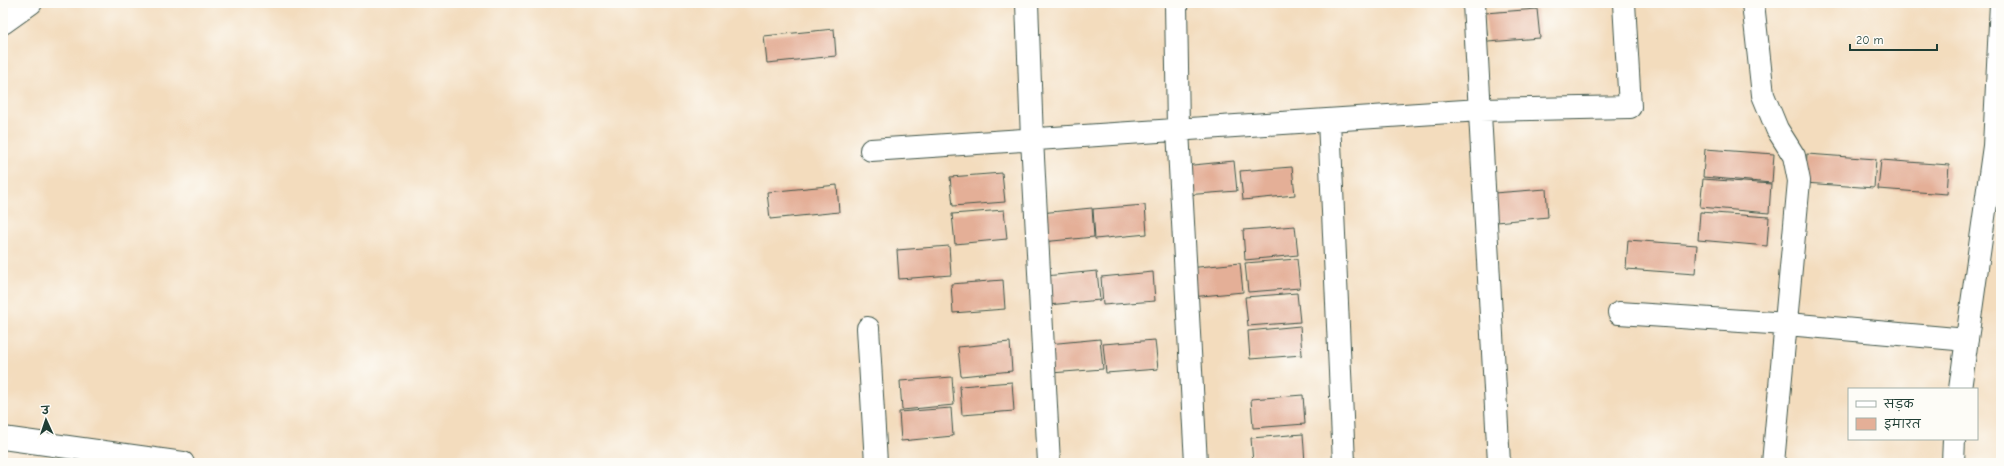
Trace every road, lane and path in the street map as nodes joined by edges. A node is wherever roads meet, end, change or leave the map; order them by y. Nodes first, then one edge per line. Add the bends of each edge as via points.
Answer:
1 (31, 3) edge
2 (1027, 3) edge
3 (1176, 3) edge
4 (1474, 3) edge
5 (1624, 3) edge
6 (1753, 3) edge
7 (2001, 3) edge
8 (3, 23) edge
9 (1480, 110) junction
10 (1329, 120) junction
11 (1178, 130) junction
12 (1032, 139) junction
13 (871, 150) dead end
14 (1619, 313) dead end
15 (1787, 324) junction
16 (868, 328) dead end
17 (1967, 340) junction
18 (1960, 388) edge
19 (3, 438) edge
20 (1954, 440) edge
21 (99, 457) edge
22 (183, 463) edge
23 (876, 463) edge
24 (1049, 463) edge
25 (1196, 463) edge
26 (1344, 463) edge
27 (1499, 463) edge
28 (1773, 463) edge
29 (1952, 463) edge

1 - 8 street
2 - 12 street
3 - 11 street
4 - 9 street
5 - 9 street via 1630,107
6 - 15 street via 1763,95 1777,129 1794,156 1799,181
7 - 17 street via 1994,146
9 - 10 street
9 - 27 street
10 - 11 street
10 - 26 street
11 - 12 street
11 - 25 street
12 - 13 street
12 - 24 street
14 - 15 street
15 - 17 street
15 - 28 street
16 - 23 street
17 - 18 street
19 - 21 street
20 - 29 street
21 - 22 street

